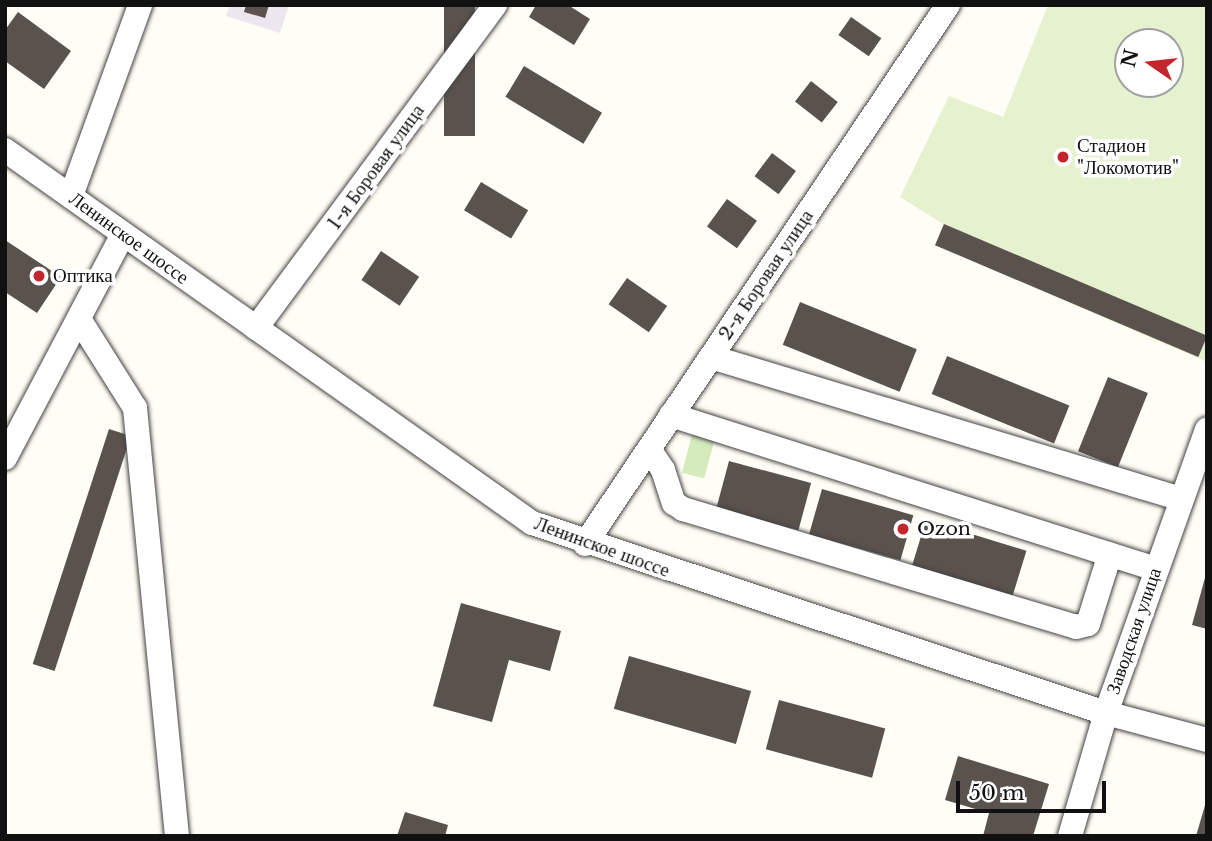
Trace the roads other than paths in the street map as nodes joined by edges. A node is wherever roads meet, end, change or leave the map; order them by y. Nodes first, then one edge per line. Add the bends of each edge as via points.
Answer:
1 (140, 5) edge
2 (495, 5) edge
3 (948, 5) edge
4 (5, 150) edge
5 (71, 196) junction
6 (123, 234) junction
7 (79, 318) junction
8 (256, 328) junction
9 (711, 357) junction
10 (671, 415) junction
11 (1207, 429) edge
12 (649, 449) junction
13 (5, 458) edge
14 (1180, 499) junction
15 (585, 544) junction
16 (1110, 554) junction
17 (1156, 569) junction
18 (1106, 713) junction
19 (1207, 740) edge
20 (177, 836) edge
21 (1070, 836) edge

1 - 5 street
2 - 8 street, 1-я Боровая улица
3 - 9 street, 2-я Боровая улица
4 - 5 street, Ленинское шоссе
5 - 6 street, Ленинское шоссе
6 - 7 street
6 - 8 street, Ленинское шоссе
7 - 13 street
7 - 20 street via 135,408
8 - 15 street, Ленинское шоссе via 532,523
9 - 10 street, 2-я Боровая улица
9 - 14 street
10 - 12 street, 2-я Боровая улица
10 - 16 street
11 - 14 street, Заводская улица
12 - 15 street, 2-я Боровая улица
12 - 16 street via 663,470 674,503 682,509 1076,627 1088,624
14 - 17 street, Заводская улица
15 - 18 street, Ленинское шоссе
16 - 17 street
17 - 18 street, Заводская улица
18 - 19 street, Ленинское шоссе
18 - 21 street, Заводская улица

